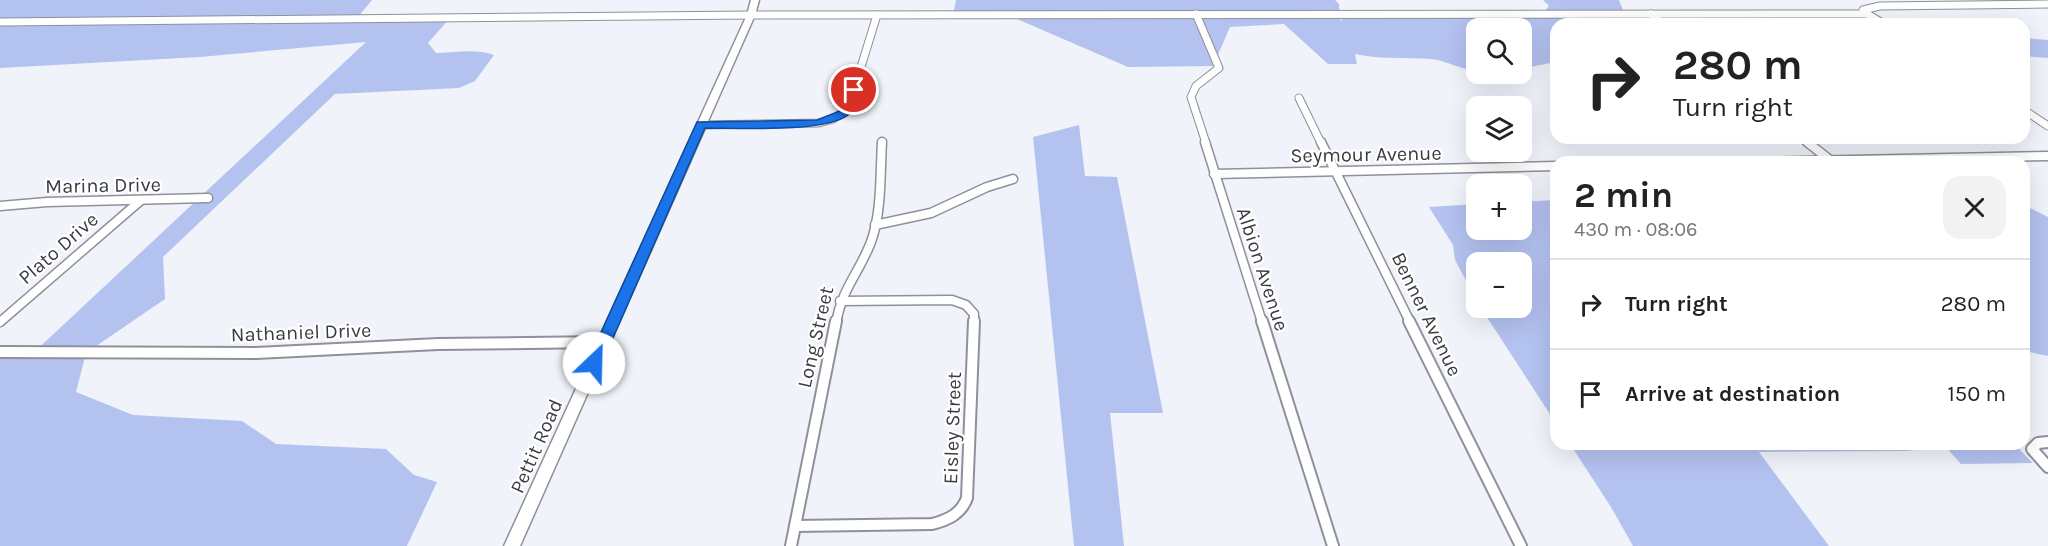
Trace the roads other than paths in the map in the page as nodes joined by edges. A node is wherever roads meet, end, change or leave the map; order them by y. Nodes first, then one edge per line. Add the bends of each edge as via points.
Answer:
1 (755, 0) edge
2 (2048, 4) edge
3 (1196, 14) junction
4 (1651, 14) junction
5 (1867, 14) junction
6 (751, 15) junction
7 (877, 15) junction
8 (1656, 18) edge
9 (1874, 18) edge
10 (0, 22) edge
11 (1299, 98) dead end
12 (2030, 114) edge
13 (701, 125) junction
14 (2048, 126) edge
15 (882, 141) dead end
16 (1810, 144) edge
17 (1825, 156) edge
18 (2030, 156) edge
19 (2048, 156) edge
20 (1550, 166) edge
21 (1336, 171) junction
22 (1214, 174) junction
23 (1013, 179) dead end
24 (208, 198) dead end
25 (140, 201) junction
26 (0, 206) edge
27 (875, 225) junction
28 (840, 301) junction
29 (0, 322) edge
30 (604, 342) junction
31 (0, 352) edge
32 (2048, 442) edge
33 (2048, 467) edge
34 (795, 526) junction
35 (512, 546) edge
36 (790, 546) edge
37 (1333, 546) edge
38 (1521, 546) edge

1 - 6 street, Pettit Road
2 - 5 street via 1880,6 1863,10
3 - 4 street
3 - 7 street
3 - 22 street, Albion Avenue via 1219,68 1196,86 1191,97
4 - 5 street
4 - 8 street
5 - 9 street
6 - 7 street
6 - 10 street
6 - 13 street, Pettit Road
7 - 13 street via 844,114 819,123
11 - 21 street, Benner Avenue
12 - 14 street
13 - 30 street, Pettit Road
15 - 27 street, Long Street
16 - 17 street
18 - 19 street
20 - 21 street, Seymour Avenue
21 - 22 street, Seymour Avenue
21 - 38 street, Benner Avenue
22 - 37 street, Albion Avenue
23 - 27 street via 931,213
24 - 25 street, Marina Drive
25 - 26 street, Marina Drive
25 - 29 street, Plato Drive
27 - 28 street, Long Street via 872,239
28 - 34 street, Long Street
28 - 34 street, Eisley Street via 948,300 962,302 975,314 967,498 958,513 932,524
30 - 31 street, Nathaniel Drive via 438,344 256,353
30 - 35 street, Pettit Road
32 - 33 street via 2038,443 2032,449
34 - 36 street, Long Street

